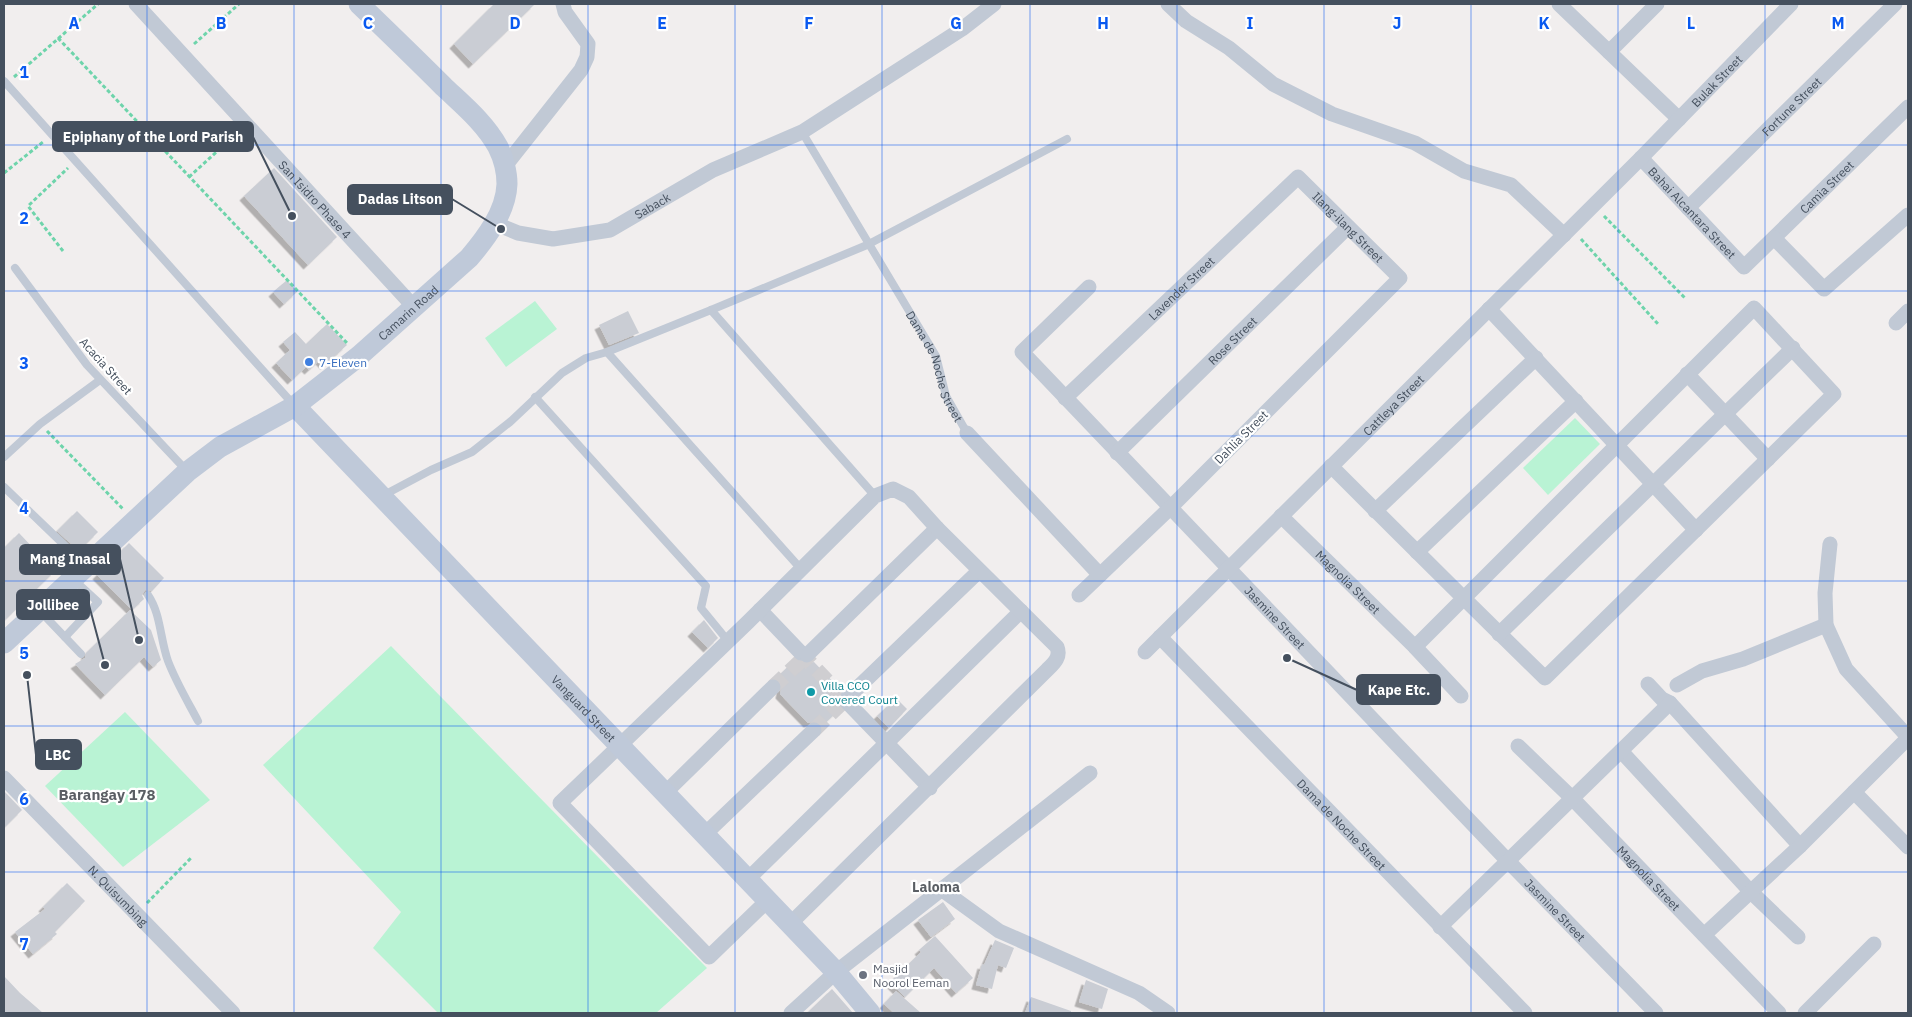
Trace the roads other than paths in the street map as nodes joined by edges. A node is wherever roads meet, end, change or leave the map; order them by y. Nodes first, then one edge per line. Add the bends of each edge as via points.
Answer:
1 (136, 4) edge
2 (359, 4) edge
3 (563, 4) edge
4 (994, 4) edge
5 (1168, 4) edge
6 (1560, 4) edge
7 (1657, 4) edge
8 (1792, 4) edge
9 (1895, 4) edge
10 (1609, 52) junction
11 (5, 82) edge
12 (1908, 107) edge
13 (1679, 119) junction
14 (802, 132) junction
15 (1067, 139) dead end
16 (1641, 158) junction
17 (504, 166) junction
18 (1298, 177) joint
19 (1688, 208) junction
20 (1908, 215) edge
21 (494, 222) junction
22 (1348, 227) junction
23 (1567, 231) junction
24 (1774, 238) junction
25 (867, 245) junction
26 (1744, 267) joint
27 (15, 268) dead end
28 (1400, 278) joint
29 (1089, 287) dead end
30 (414, 307) junction
31 (1490, 309) junction
32 (711, 310) junction
33 (1908, 311) edge
34 (1896, 323) dead end
35 (1793, 348) junction
36 (607, 352) junction
37 (1536, 358) junction
38 (1688, 374) junction
39 (100, 380) junction
40 (535, 398) junction
41 (1065, 398) junction
42 (1576, 401) junction
43 (295, 406) junction
44 (1726, 414) junction
45 (968, 433) joint
46 (1617, 444) junction
47 (1117, 453) junction
48 (4, 457) edge
49 (1768, 459) junction
50 (1331, 466) junction
51 (188, 472) junction
52 (1654, 484) junction
53 (4, 487) edge
54 (875, 496) junction
55 (380, 498) junction
56 (1170, 508) junction
57 (1375, 511) junction
58 (1282, 516) junction
59 (937, 528) junction
60 (1696, 530) junction
61 (1830, 544) dead end
62 (1417, 552) junction
63 (1229, 568) junction
64 (801, 569) junction
65 (979, 571) junction
66 (79, 572) junction
67 (1100, 575) junction
68 (148, 595) dead end
69 (1079, 595) dead end
70 (1464, 598) junction
71 (39, 610) junction
72 (760, 610) junction
73 (1021, 612) junction
74 (1826, 625) junction
75 (1499, 634) junction
76 (65, 637) junction
77 (1160, 637) junction
78 (728, 641) junction
79 (4, 644) edge
80 (1415, 647) junction
81 (1144, 652) dead end
82 (81, 654) dead end
83 (1648, 684) dead end
84 (1677, 686) dead end
85 (773, 687) tunnel mouth
86 (1461, 696) dead end
87 (1670, 704) junction
88 (198, 721) dead end
89 (814, 730) tunnel mouth
90 (1908, 737) edge
91 (887, 743) junction
92 (1518, 746) dead end
93 (618, 747) junction
94 (1622, 750) junction
95 (1090, 773) dead end
96 (4, 778) edge
97 (930, 788) junction
98 (1854, 792) junction
99 (664, 794) junction
100 (1572, 798) junction
101 (704, 835) junction
102 (1800, 846) junction
103 (1908, 848) edge
104 (1507, 860) junction
105 (747, 880) junction
106 (942, 889) junction
107 (1750, 891) junction
108 (768, 901) junction
109 (790, 924) junction
110 (1440, 927) junction
111 (1704, 935) junction
112 (1798, 937) dead end
113 (1874, 944) dead end
114 (836, 972) junction
115 (233, 1013) edge
116 (791, 1013) edge
117 (870, 1013) edge
118 (1168, 1013) edge
119 (1525, 1013) edge
120 (1656, 1013) edge
121 (1779, 1013) edge
122 (1804, 1013) edge

1 - 30 street, San Isidro Phase 4
2 - 17 main road, Camarin Road via 478,120 498,147
3 - 17 street via 565,12 588,44 587,57 581,70
4 - 14 street, Saback via 962,29
5 - 23 street via 1186,21 1229,48 1273,84 1332,114 1415,144 1464,171 1510,185
6 - 10 street
7 - 10 street
8 - 13 street, Bulak Street
9 - 19 street, Fortune Street
10 - 13 street
11 - 43 lane
12 - 24 street, Camia Street
13 - 16 street, Bulak Street
14 - 21 street, Saback via 713,170 610,230 553,239 518,233
14 - 25 lane, Dama de Noche Street
15 - 25 lane
16 - 19 street, Bahai Alcantara Street
16 - 23 street, Cattleya Street
17 - 21 main road, Camarin Road via 507,184
18 - 22 street, Ilang-ilang Street
18 - 41 street, Lavender Street
19 - 26 street, Bahai Alcantara Street
20 - 24 street via 1824,289
21 - 30 main road, Camarin Road via 468,258
22 - 28 street, Ilang-ilang Street
22 - 47 street, Rose Street
23 - 31 street, Cattleya Street
24 - 26 street, Camia Street
25 - 32 lane
25 - 45 lane, Dama de Noche Street via 936,356 946,396
27 - 39 lane, Acacia Street
28 - 56 street, Dahlia Street
29 - 41 street, Jasmine Street via 1022,352
30 - 43 main road, Camarin Road
31 - 37 street
31 - 50 street, Cattleya Street
32 - 36 lane
32 - 54 lane
33 - 34 street
35 - 38 street via 1754,308
35 - 44 street
35 - 49 street via 1834,394
36 - 40 lane via 586,358 562,373
36 - 64 lane
37 - 42 street
37 - 57 street
38 - 44 street
38 - 46 street
39 - 48 lane via 40,424
39 - 51 lane, Acacia Street
40 - 55 lane via 472,452
40 - 78 lane via 706,586 701,608
41 - 47 street, Jasmine Street
42 - 46 street
42 - 62 street
43 - 51 main road, Camarin Road via 220,447
43 - 55 main road, Vanguard Street
44 - 49 street
44 - 52 street
45 - 67 street, Dama de Noche Street
46 - 52 street
46 - 70 street
47 - 56 street, Jasmine Street
49 - 60 street
50 - 57 street
50 - 58 street, Cattleya Street
51 - 66 main road, Camarin Road via 134,520 108,549
52 - 60 street
52 - 75 street
53 - 66 lane
54 - 59 street via 894,489 909,497
54 - 64 street
55 - 93 main road, Vanguard Street
56 - 63 street, Jasmine Street
56 - 67 street, Dahlia Street
57 - 62 street
58 - 63 street, Cattleya Street
58 - 80 street, Magnolia Street
59 - 65 street
59 - 72 street via 804,654
60 - 75 street via 1545,678
61 - 74 street via 1825,593
62 - 70 street
63 - 77 street, Cattleya Street
63 - 104 street, Jasmine Street
64 - 72 street
65 - 73 street
65 - 91 street via 848,699
66 - 71 main road, Camarin Road
66 - 76 lane via 98,602
67 - 69 street, Dahlia Street
68 - 88 lane via 156,606 168,662
70 - 75 street
70 - 80 street
71 - 76 lane
71 - 79 main road, Camarin Road
72 - 78 street
73 - 91 street
73 - 97 street via 1057,647 1057,659
74 - 84 street via 1743,659 1702,671
74 - 90 street via 1846,669
76 - 82 lane
77 - 81 street, Cattleya Street
77 - 110 street, Dama de Noche Street
78 - 93 street
80 - 86 street, Magnolia Street
83 - 87 street
85 - 99 street
87 - 94 street
87 - 102 street
89 - 101 street
90 - 98 street
91 - 97 street
91 - 105 street
92 - 100 street, Magnolia Street
93 - 99 main road, Vanguard Street
93 - 108 street via 560,804 709,957
94 - 100 street
94 - 107 street
95 - 106 street
96 - 115 street, N. Quisumbing
97 - 109 street
98 - 102 street
98 - 103 street
99 - 101 main road, Vanguard Street
100 - 104 street
100 - 111 street, Magnolia Street
101 - 105 main road, Vanguard Street
102 - 107 street
104 - 110 street
104 - 120 street, Jasmine Street
105 - 108 main road, Vanguard Street
106 - 114 street
106 - 118 street via 999,931 1138,993
107 - 111 street
107 - 112 street
108 - 109 main road, Vanguard Street
109 - 114 main road, Vanguard Street
110 - 119 street, Dama de Noche Street
111 - 121 street, Magnolia Street
113 - 122 street
114 - 116 street
114 - 117 main road, Vanguard Street

